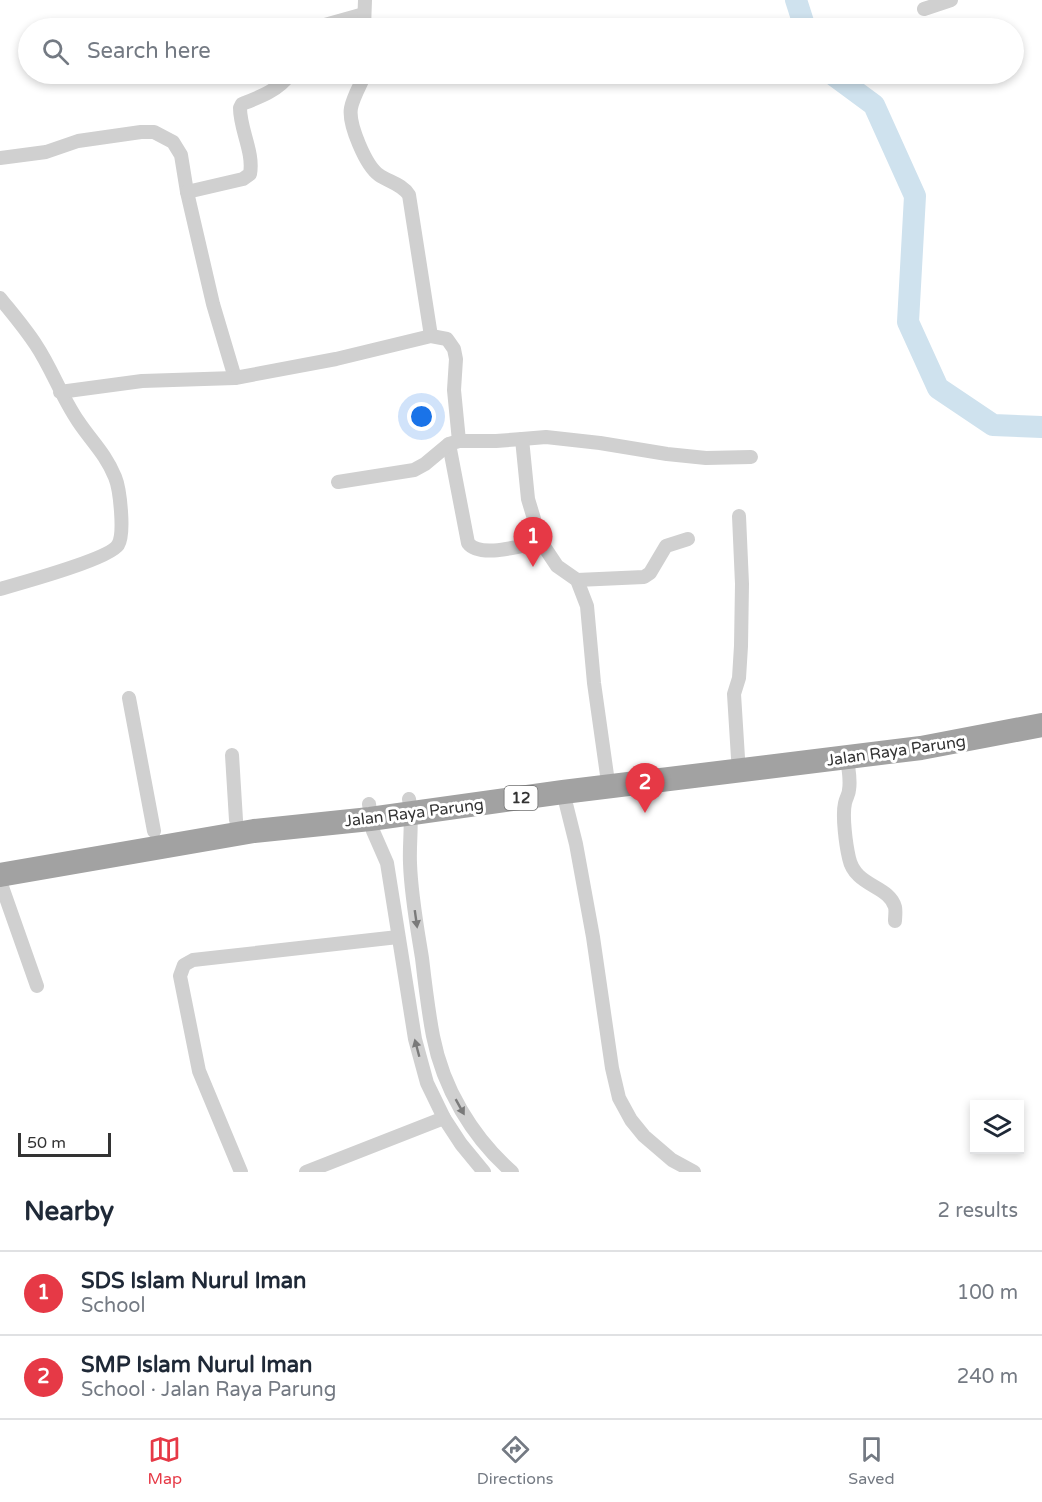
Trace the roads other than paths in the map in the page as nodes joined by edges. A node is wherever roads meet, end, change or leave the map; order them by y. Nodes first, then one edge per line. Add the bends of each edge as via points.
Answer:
1 (951, 0) edge
2 (365, 7) edge
3 (924, 9) dead end
4 (338, 18) edge
5 (281, 84) edge
6 (361, 84) edge
7 (0, 158) edge
8 (187, 192) junction
9 (0, 298) edge
10 (432, 336) junction
11 (235, 378) junction
12 (60, 392) junction
13 (522, 439) junction
14 (454, 443) junction
15 (751, 457) dead end
16 (338, 482) dead end
17 (739, 516) dead end
18 (688, 539) dead end
19 (541, 542) junction
20 (577, 580) junction
21 (0, 589) edge
22 (129, 698) dead end
23 (1042, 712) edge
24 (1042, 725) edge
25 (232, 755) dead end
26 (738, 758) junction
27 (847, 758) junction
28 (774, 760) junction
29 (607, 775) junction
30 (563, 792) junction
31 (410, 806) junction
32 (369, 811) junction
33 (236, 820) junction
34 (154, 831) junction
35 (410, 849) junction
36 (384, 853) junction
37 (0, 862) edge
38 (0, 875) edge
39 (411, 879) junction
40 (0, 881) edge
41 (391, 882) junction
42 (895, 921) dead end
43 (398, 937) junction
44 (37, 986) dead end
45 (444, 1077) junction
46 (427, 1083) junction
47 (444, 1118) junction
48 (241, 1172) edge
49 (306, 1172) edge
50 (484, 1172) edge
51 (512, 1172) edge
52 (694, 1172) edge

1 - 3 street
2 - 4 street
5 - 8 street via 240,108 250,174
6 - 10 street via 351,108 353,126 369,166 409,195
7 - 8 street via 46,152 78,141 154,132 172,142 181,155
8 - 11 street
9 - 12 street via 37,346
10 - 11 street
10 - 14 street via 447,339 454,349
11 - 12 street via 142,381
12 - 21 street via 104,454 116,480 120,540 118,546 94,559
13 - 14 street
13 - 15 street via 546,437 706,458
13 - 19 street via 528,499
14 - 16 street via 414,470
14 - 19 street via 470,547 501,550
17 - 26 street via 741,646 734,694
18 - 20 street via 666,546 644,577
19 - 20 street via 557,566
20 - 29 street via 587,606
22 - 34 street
23 - 28 highway, Jalan Raya Parung / 12
24 - 27 highway, Jalan Raya Parung / 12
25 - 33 street
26 - 28 highway, Jalan Raya Parung / 12
26 - 29 highway, Jalan Raya Parung / 12
27 - 28 highway, Jalan Raya Parung / 12
27 - 42 street via 850,779 845,817 849,859 862,880 886,893 895,906
28 - 30 highway, Jalan Raya Parung / 12
29 - 31 highway, Jalan Raya Parung / 12 via 554,779
30 - 31 highway, Jalan Raya Parung / 12
30 - 52 street via 576,844 619,1098 644,1136 672,1160
31 - 32 highway, Jalan Raya Parung / 12
31 - 35 street
32 - 33 highway, Jalan Raya Parung / 12
32 - 36 street
32 - 38 highway, Jalan Raya Parung / 12
33 - 34 highway, Jalan Raya Parung / 12
34 - 37 highway, Jalan Raya Parung / 12
35 - 36 street
35 - 39 street
36 - 41 street
39 - 41 street
39 -> 45 street via 433,1037
40 - 44 street
41 - 43 street
46 -> 43 street via 415,1039
43 - 48 street via 193,960 184,965 180,976 199,1071
45 - 46 street
45 -> 51 street via 476,1133
46 - 47 street
47 - 49 street
47 - 50 street

